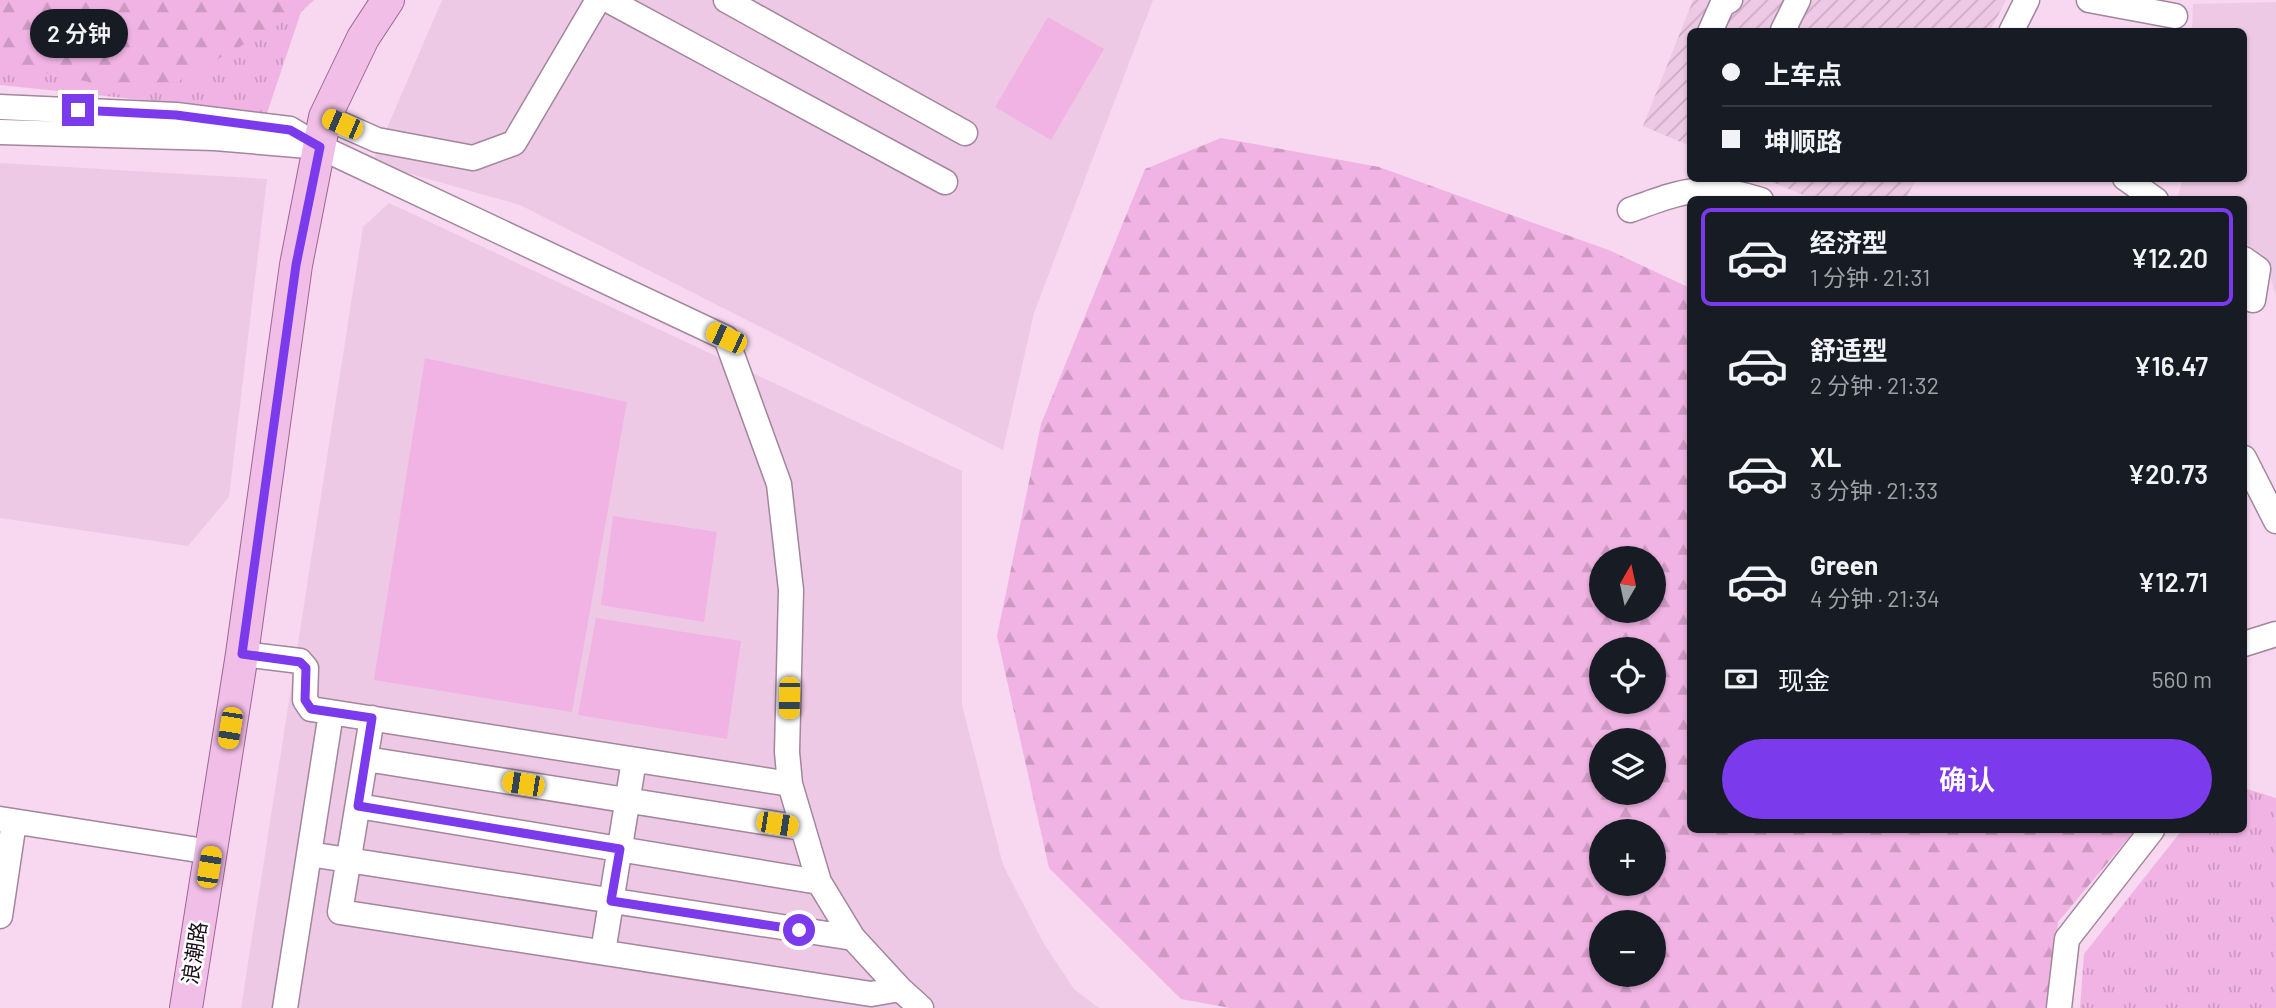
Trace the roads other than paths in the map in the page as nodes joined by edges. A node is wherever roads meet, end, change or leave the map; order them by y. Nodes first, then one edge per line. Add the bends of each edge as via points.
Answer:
1 (388, 0) edge
2 (597, 0) edge
3 (608, 0) edge
4 (726, 0) edge
5 (1730, 0) edge
6 (1798, 0) edge
7 (2027, 0) edge
8 (2089, 0) edge
9 (2175, 16) dead end
10 (1712, 28) edge
11 (1784, 28) edge
12 (2013, 28) edge
13 (0, 107) edge
14 (0, 132) edge
15 (323, 132) junction
16 (965, 132) dead end
17 (945, 182) dead end
18 (2131, 182) edge
19 (1748, 196) edge
20 (2150, 196) edge
21 (1630, 210) dead end
22 (2247, 261) edge
23 (2253, 300) dead end
24 (2247, 464) edge
25 (2276, 521) edge
26 (2276, 634) edge
27 (2247, 643) edge
28 (242, 654) junction
29 (331, 713) junction
30 (372, 718) junction
31 (366, 758) junction
32 (634, 760) junction
33 (790, 784) junction
34 (627, 800) junction
35 (358, 806) junction
36 (7, 820) edge
37 (802, 828) junction
38 (2150, 833) edge
39 (620, 849) junction
40 (211, 852) junction
41 (309, 854) junction
42 (349, 860) junction
43 (819, 882) junction
44 (611, 901) junction
45 (0, 916) edge
46 (853, 938) junction
47 (603, 952) junction
48 (900, 989) junction
49 (186, 1008) edge
50 (285, 1008) edge
51 (921, 1008) edge
52 (2059, 1008) edge

1 - 15 main road, 浪潮路 via 363,38
2 - 15 street via 514,143 473,158
3 - 17 street
4 - 16 street
5 - 10 street via 1722,5
6 - 11 street
7 - 12 street
8 - 9 street
13 - 15 street via 176,115
14 - 15 street via 215,138
15 - 28 main road, 浪潮路 via 296,265
15 - 33 street via 726,338 779,484 791,590
18 - 20 street
19 - 21 street via 1725,189 1684,190
22 - 23 street via 2258,269
24 - 25 street
26 - 27 street
28 - 29 street via 300,662 306,668 305,700 311,709
28 - 40 main road, 浪潮路
29 - 30 street
29 - 41 street
30 - 31 street
30 - 32 street
31 - 34 street
31 - 35 street
32 - 33 street
32 - 34 street
33 - 37 street
34 - 37 street
34 - 39 street
35 - 39 street
35 - 42 street
36 - 40 street
36 - 45 street
37 - 43 street
38 - 52 street via 2067,939
39 - 43 street
39 - 44 street
40 - 49 main road, 浪潮路
41 - 42 street
41 - 50 street
42 - 44 street
42 - 47 street via 340,912
43 - 46 street
44 - 46 street
44 - 47 street
46 - 48 street
47 - 48 street via 871,994
48 - 51 street

